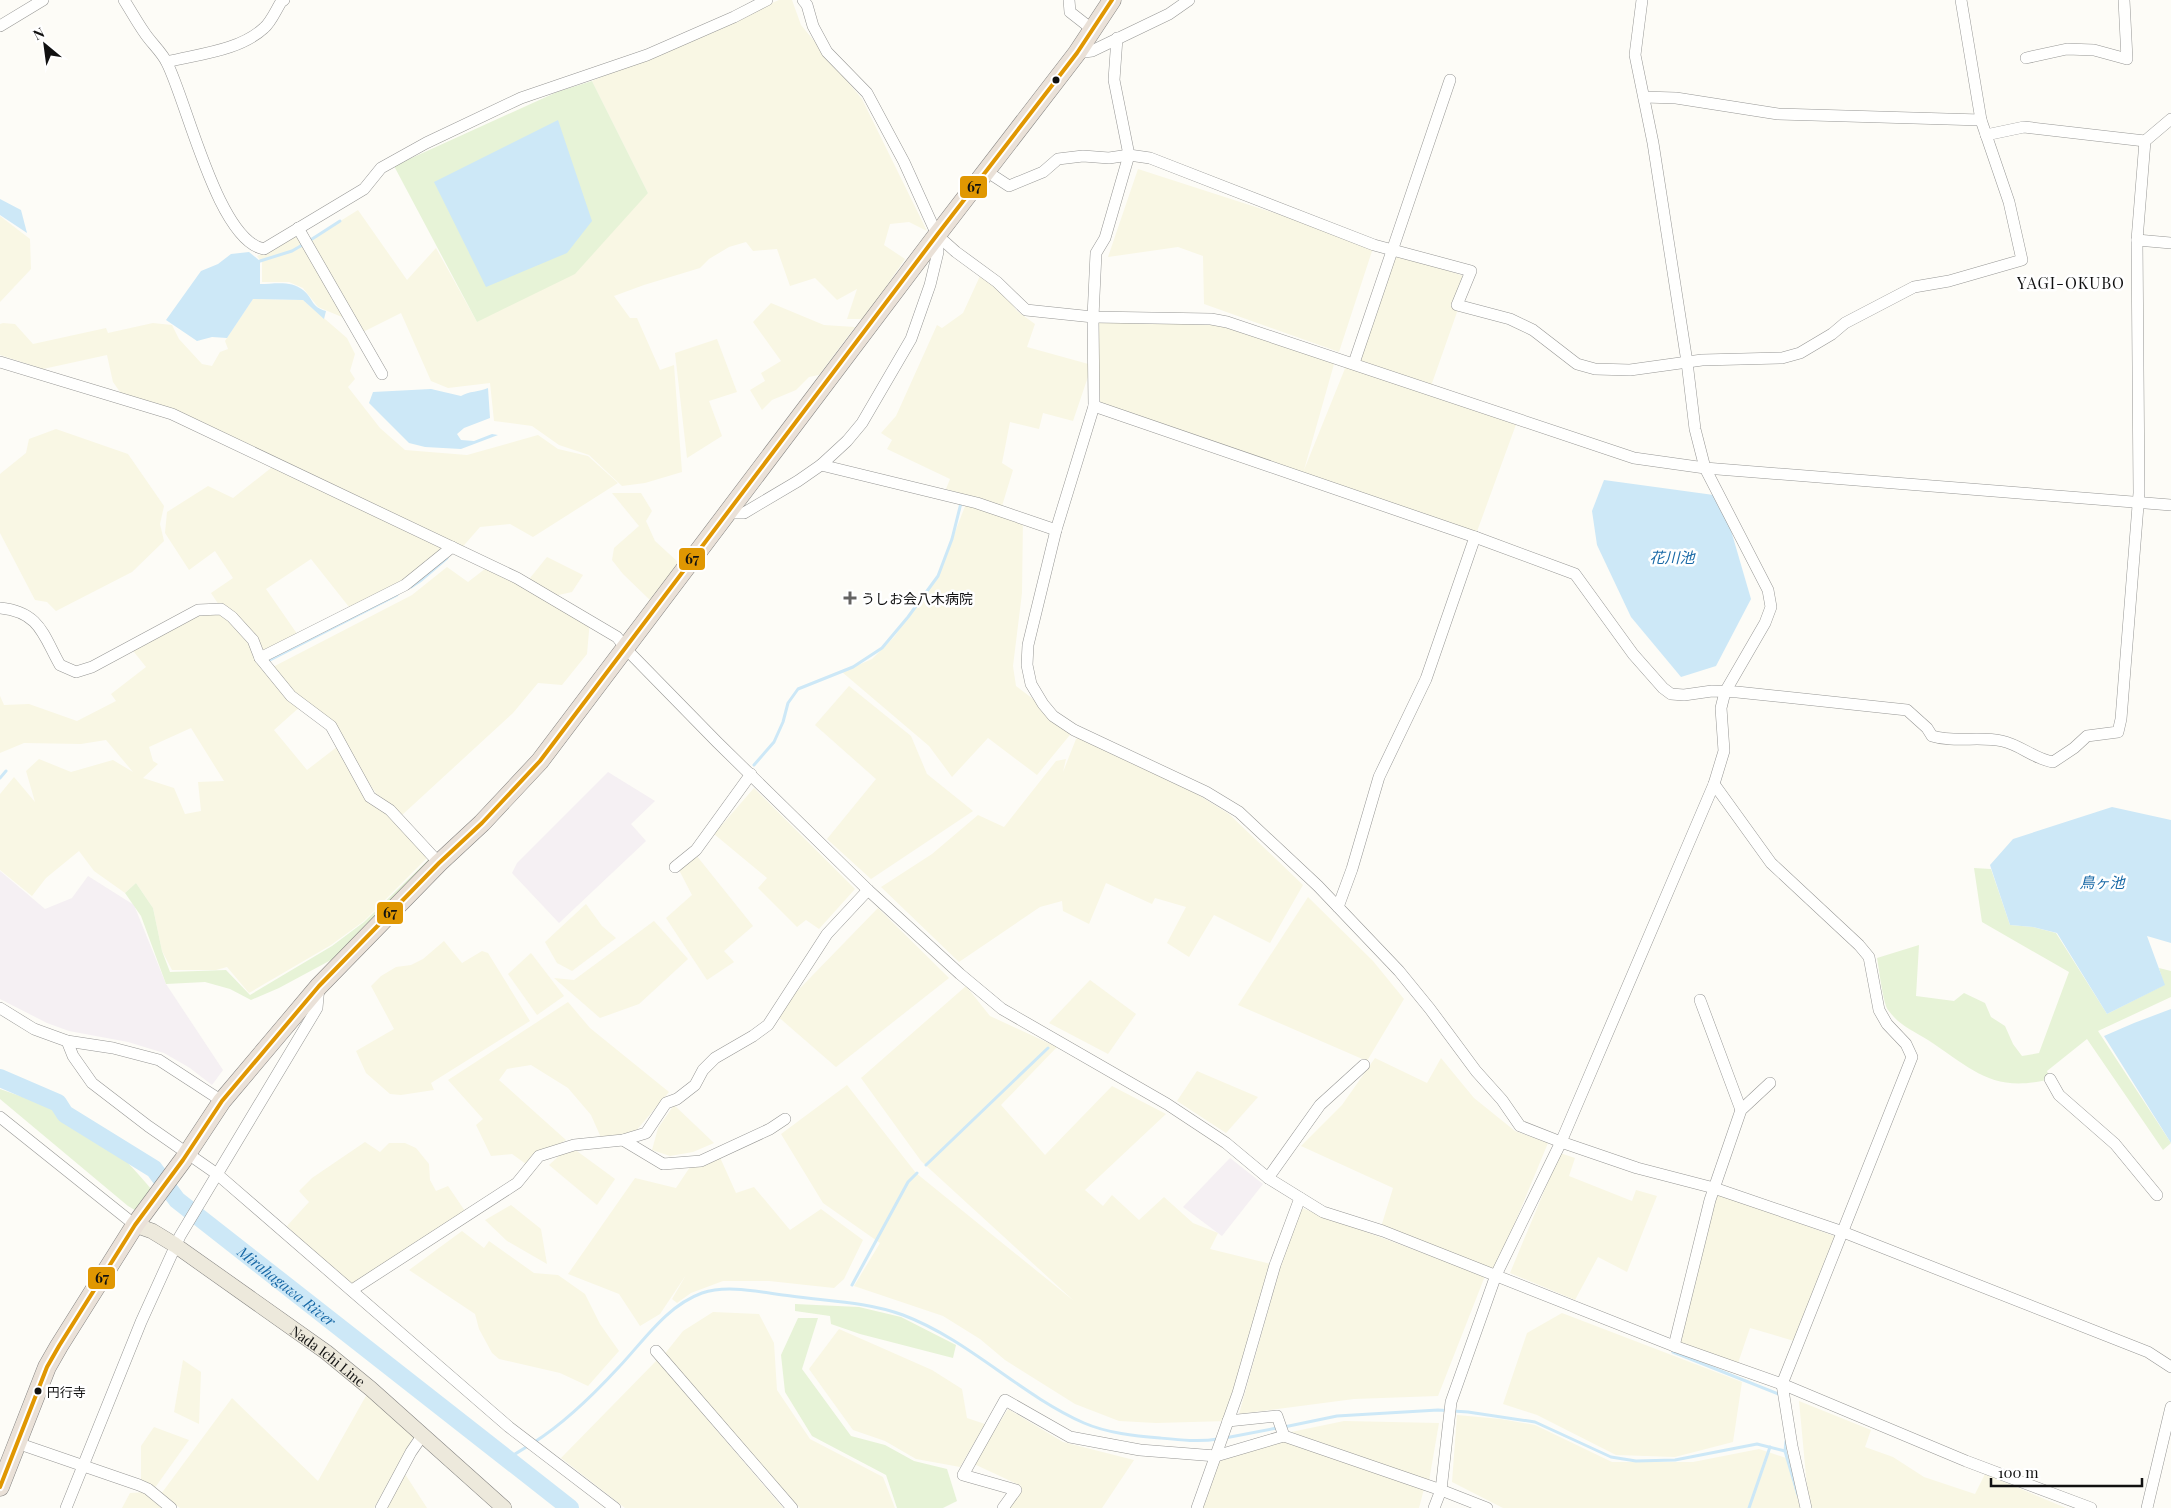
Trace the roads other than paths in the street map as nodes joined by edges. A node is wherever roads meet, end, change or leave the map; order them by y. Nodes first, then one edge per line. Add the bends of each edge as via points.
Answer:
1 (43, 0) edge
2 (124, 0) edge
3 (284, 0) edge
4 (767, 0) edge
5 (803, 0) edge
6 (1069, 0) edge
7 (1112, 0) edge
8 (1189, 0) edge
9 (1642, 0) edge
10 (1961, 0) edge
11 (2124, 0) edge
12 (0, 26) edge
13 (1093, 30) junction
14 (1117, 38) junction
15 (1077, 53) junction
16 (2026, 58) dead end
17 (167, 62) junction
18 (1450, 80) dead end
19 (1644, 97) junction
20 (2171, 119) edge
21 (1982, 120) junction
22 (1986, 136) junction
23 (2145, 141) junction
24 (1129, 155) junction
25 (986, 172) junction
26 (298, 228) junction
27 (937, 235) junction
28 (2137, 240) junction
29 (2171, 243) edge
30 (1392, 251) junction
31 (1093, 317) junction
32 (0, 362) edge
33 (1687, 362) junction
34 (1354, 363) junction
35 (382, 374) dead end
36 (1094, 406) junction
37 (821, 465) junction
38 (1705, 468) junction
39 (2138, 503) junction
40 (2171, 505) edge
41 (727, 514) junction
42 (1056, 530) junction
43 (1475, 537) junction
44 (452, 547) junction
45 (0, 608) edge
46 (626, 649) junction
47 (260, 658) junction
48 (1724, 692) junction
49 (751, 774) junction
50 (1714, 784) junction
51 (439, 863) junction
52 (675, 867) dead end
53 (868, 890) junction
54 (1338, 907) junction
55 (319, 986) junction
56 (1700, 1000) dead end
57 (0, 1008) edge
58 (68, 1041) junction
59 (1364, 1065) dead end
60 (2050, 1079) dead end
61 (1770, 1083) dead end
62 (222, 1101) junction
63 (1741, 1110) junction
64 (0, 1117) edge
65 (785, 1119) dead end
66 (623, 1140) junction
67 (1561, 1142) junction
68 (186, 1156) junction
69 (215, 1178) junction
70 (1268, 1178) junction
71 (1714, 1188) junction
72 (2157, 1195) dead end
73 (1300, 1198) junction
74 (135, 1225) junction
75 (1843, 1232) junction
76 (177, 1241) junction
77 (1496, 1274) junction
78 (352, 1290) junction
79 (1674, 1346) junction
80 (656, 1351) dead end
81 (2171, 1367) edge
82 (1782, 1384) junction
83 (2171, 1407) edge
84 (1227, 1423) junction
85 (422, 1436) junction
86 (1284, 1436) junction
87 (17, 1443) junction
88 (1217, 1453) junction
89 (83, 1465) junction
90 (2, 1478) edge
91 (1441, 1490) junction
92 (2067, 1504) edge
93 (66, 1508) edge
94 (171, 1508) edge
95 (381, 1508) edge
96 (504, 1508) edge
97 (615, 1508) edge
98 (792, 1508) edge
99 (1003, 1508) edge
100 (1197, 1508) edge
101 (1434, 1508) edge
102 (1487, 1508) edge
103 (1806, 1508) edge
104 (2091, 1508) edge
105 (2147, 1508) edge

1 - 12 street
2 - 17 street
3 - 17 street via 265,28 250,38
4 - 26 street via 647,55 521,98 426,143 381,168 364,189
5 - 27 street via 828,52 867,93 904,162
6 - 13 street via 1070,12
7 - 13 highway
8 - 14 street via 1169,14
9 - 19 street via 1635,55
10 - 21 street
11 - 16 street via 2127,59 2094,50 2067,49
13 - 15 highway
14 - 15 street via 1092,51
14 - 24 street via 1114,80
15 - 25 highway
17 - 26 street via 212,183 236,229 255,247 264,249
18 - 30 street
19 - 21 street via 1676,98 1778,114
19 - 33 street
20 - 23 street
21 - 22 street
22 - 23 street via 2024,128
22 - 33 street via 2009,202 2022,260 1949,281 1914,287 1845,323 1800,353 1782,358
23 - 28 street
24 - 25 street via 1058,159 1043,172 1009,186
24 - 30 street via 1150,158
24 - 31 street via 1105,238 1096,253
25 - 27 highway
26 - 35 street
27 - 31 street via 997,282 1026,310
27 - 37 street via 938,252 930,285 910,339 862,423
27 - 41 highway
28 - 29 street
28 - 39 street
30 - 33 street via 1471,271 1457,305 1518,322 1577,364 1595,369 1630,370
30 - 34 street
31 - 34 street via 1210,319
31 - 36 street
32 - 44 street via 172,414
33 - 38 street via 1695,429
34 - 38 street via 1634,458
36 - 42 street
36 - 43 street
37 - 41 street via 744,513
37 - 42 street via 977,503
38 - 39 street
38 - 48 street via 1768,590 1771,607
39 - 40 street
39 - 48 street via 2118,732 2087,736 2053,762 2042,760 2005,741 1932,736 1907,710
41 - 46 highway
42 - 54 street via 1028,645 1027,666 1031,684 1043,704 1053,716 1074,730 1206,792 1239,812
43 - 48 street via 1575,574 1633,654 1672,694
43 - 54 street via 1426,679 1379,777
44 - 46 street via 517,578 590,620 618,637
44 - 47 street via 405,584
45 - 47 street via 34,620 60,665 76,672 92,667 198,610 210,608 222,609 232,617 253,640
46 - 49 street
46 - 51 highway via 540,761
47 - 51 street via 291,696 331,726 370,797 390,810
48 - 50 street via 1721,708 1724,752
49 - 52 street via 696,850
49 - 53 street
50 - 67 street
50 - 75 street via 1771,863 1869,956 1879,1010 1906,1044 1912,1057
51 - 55 highway
53 - 66 street via 826,934 768,1025 715,1058 695,1085 666,1103 646,1133
53 - 70 street via 1002,1009 1167,1104 1226,1143
54 - 67 street via 1424,1002 1520,1126
55 - 62 highway
55 - 69 street via 317,1008
56 - 63 street
57 - 58 street via 34,1029
58 - 62 street via 159,1060
58 - 68 street via 72,1056 92,1083
59 - 70 street via 1320,1104
60 - 72 street via 2059,1095 2115,1144
61 - 63 street
62 - 68 highway
63 - 71 street
64 - 74 street
65 - 66 street via 701,1161 663,1164
66 - 78 street via 574,1145 539,1156 517,1183
67 - 71 street via 1663,1176
67 - 77 street
68 - 69 street
68 - 74 highway
69 - 76 street
69 - 78 street
70 - 73 street
71 - 75 street
71 - 79 street
73 - 77 street via 1323,1212
73 - 84 street via 1275,1266
74 - 76 main road, Nada Ichi Line
74 - 87 highway via 47,1367
75 - 81 street via 2148,1352
75 - 82 street
76 - 85 main road, Nada Ichi Line via 326,1352
76 - 89 street
77 - 79 street
77 - 91 street via 1451,1402
78 - 97 street via 526,1440
79 - 82 street
80 - 98 street
82 - 92 street
82 - 103 street
83 - 105 street
84 - 86 street via 1277,1416
84 - 88 street
85 - 95 street
85 - 96 main road, Nada Ichi Line
86 - 88 street
86 - 91 street
87 - 89 street
87 - 90 highway
88 - 99 street via 1140,1450 1070,1436 1005,1400 963,1475 1016,1490
88 - 100 street
89 - 93 street
89 - 94 street via 148,1489
91 - 101 street
91 - 102 street
92 - 104 street

